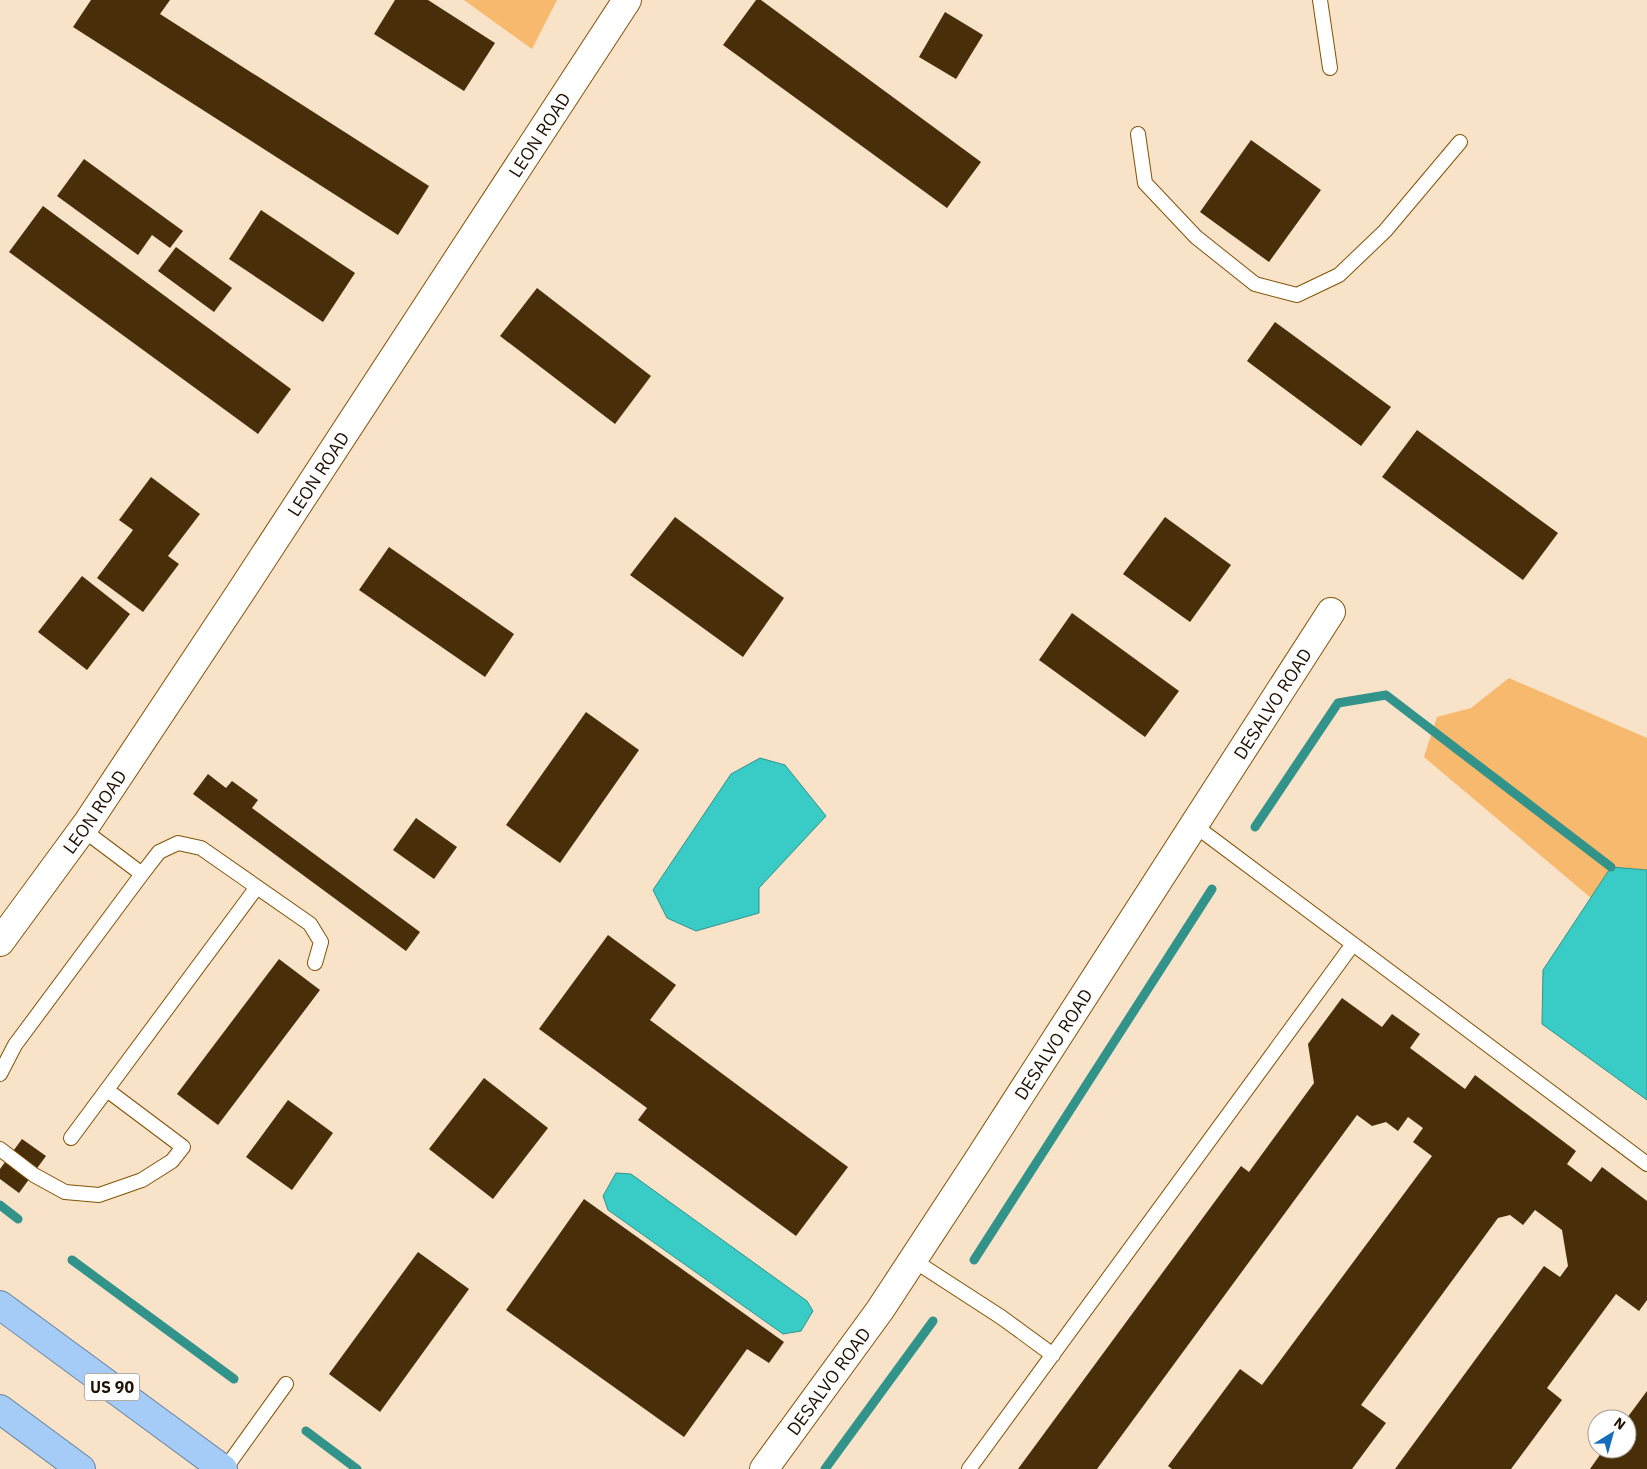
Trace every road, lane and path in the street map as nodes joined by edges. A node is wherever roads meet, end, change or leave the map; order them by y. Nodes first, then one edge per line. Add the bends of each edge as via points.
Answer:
1 (627, 0) edge
2 (1320, 0) edge
3 (1330, 68) dead end
4 (1138, 134) dead end
5 (1460, 142) dead end
6 (1332, 612) dead end
7 (1194, 824) junction
8 (82, 829) junction
9 (142, 874) junction
10 (257, 887) junction
11 (0, 942) edge
12 (1354, 944) junction
13 (315, 963) dead end
14 (0, 1074) edge
15 (107, 1090) junction
16 (72, 1138) dead end
17 (5, 1153) edge
18 (1647, 1164) edge
19 (913, 1260) junction
20 (0, 1305) edge
21 (1052, 1355) junction
22 (286, 1384) dead end
23 (0, 1409) edge
24 (81, 1469) edge
25 (224, 1469) edge
26 (764, 1469) edge
27 (969, 1469) edge

1 - 8 street, LEON ROAD via 268,552
2 - 3 lane
4 - 5 lane via 1145,183 1196,237 1255,284 1297,295 1339,275 1385,231
6 - 7 street, DESALVO ROAD
7 - 12 lane
7 - 19 street, DESALVO ROAD
8 - 9 lane
8 - 11 street, LEON ROAD
9 - 10 lane via 159,852 178,843 201,848
9 - 14 lane via 14,1045
10 - 13 lane via 310,924 321,942
10 - 15 lane
12 - 18 lane
12 - 21 lane
15 - 16 lane
15 - 17 lane via 183,1147 172,1162 142,1180 99,1195 65,1192 34,1175
19 - 21 lane via 1001,1317
19 - 26 street, DESALVO ROAD
20 - 25 highway, US 90
21 - 27 lane
22 - 25 lane
23 - 24 highway

